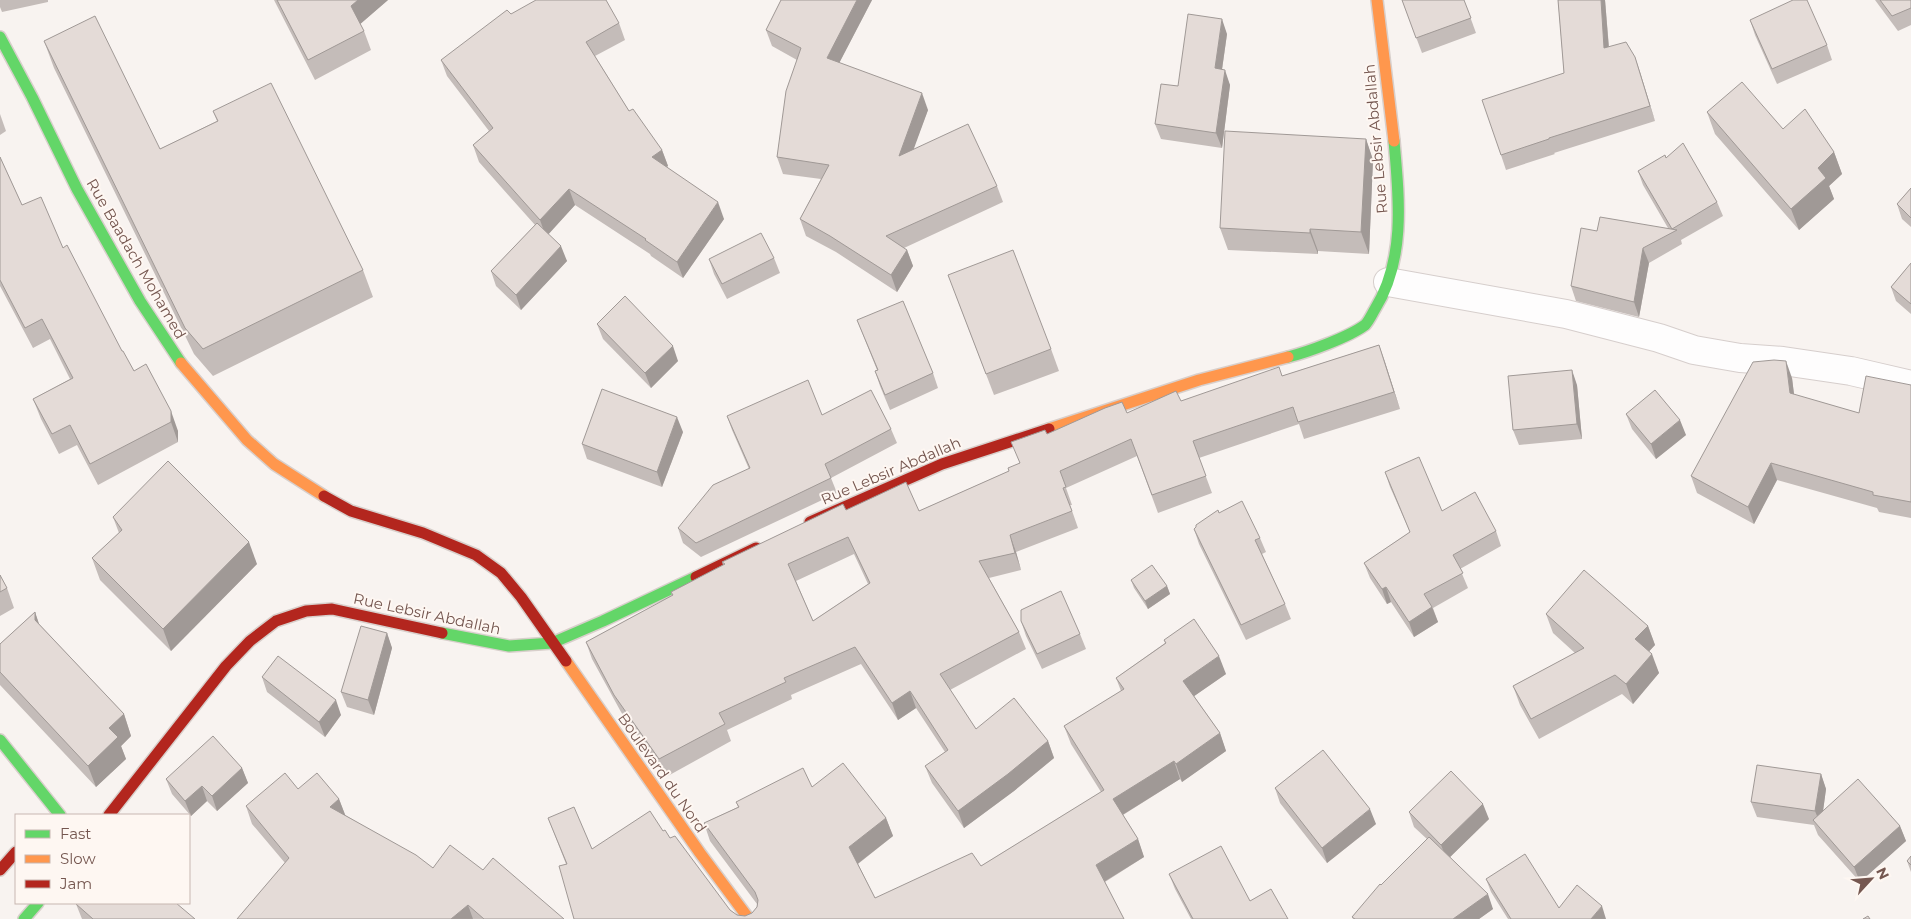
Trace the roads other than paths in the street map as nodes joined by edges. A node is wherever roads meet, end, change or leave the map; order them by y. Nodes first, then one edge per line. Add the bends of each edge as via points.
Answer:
1 (1377, 0) edge
2 (0, 37) edge
3 (1388, 282) junction
4 (1911, 385) edge
5 (798, 528) edge
6 (762, 545) edge
7 (552, 643) junction
8 (0, 740) edge
9 (55, 814) edge
10 (110, 814) edge
11 (15, 853) edge
12 (0, 870) edge
13 (37, 904) edge
14 (24, 919) edge
15 (749, 919) edge

1 - 3 street, Rue Lebsir Abdallah via 1399,200 1397,246
2 - 7 street, Rue Baadach Mohamed via 77,189 140,301 177,358 247,440 310,489 351,511 423,533 476,555 501,572
3 - 4 street via 1566,314 1694,350 1740,358 1783,360
3 - 5 street, Rue Lebsir Abdallah via 1366,324 1341,337 1291,356 1199,380 942,464
6 - 7 street, Rue Lebsir Abdallah
7 - 10 street, Rue Lebsir Abdallah via 509,646 332,609 306,611 276,621 250,641 226,666
7 - 15 street, Boulevard du Nord
8 - 9 street
11 - 12 street
13 - 14 street

